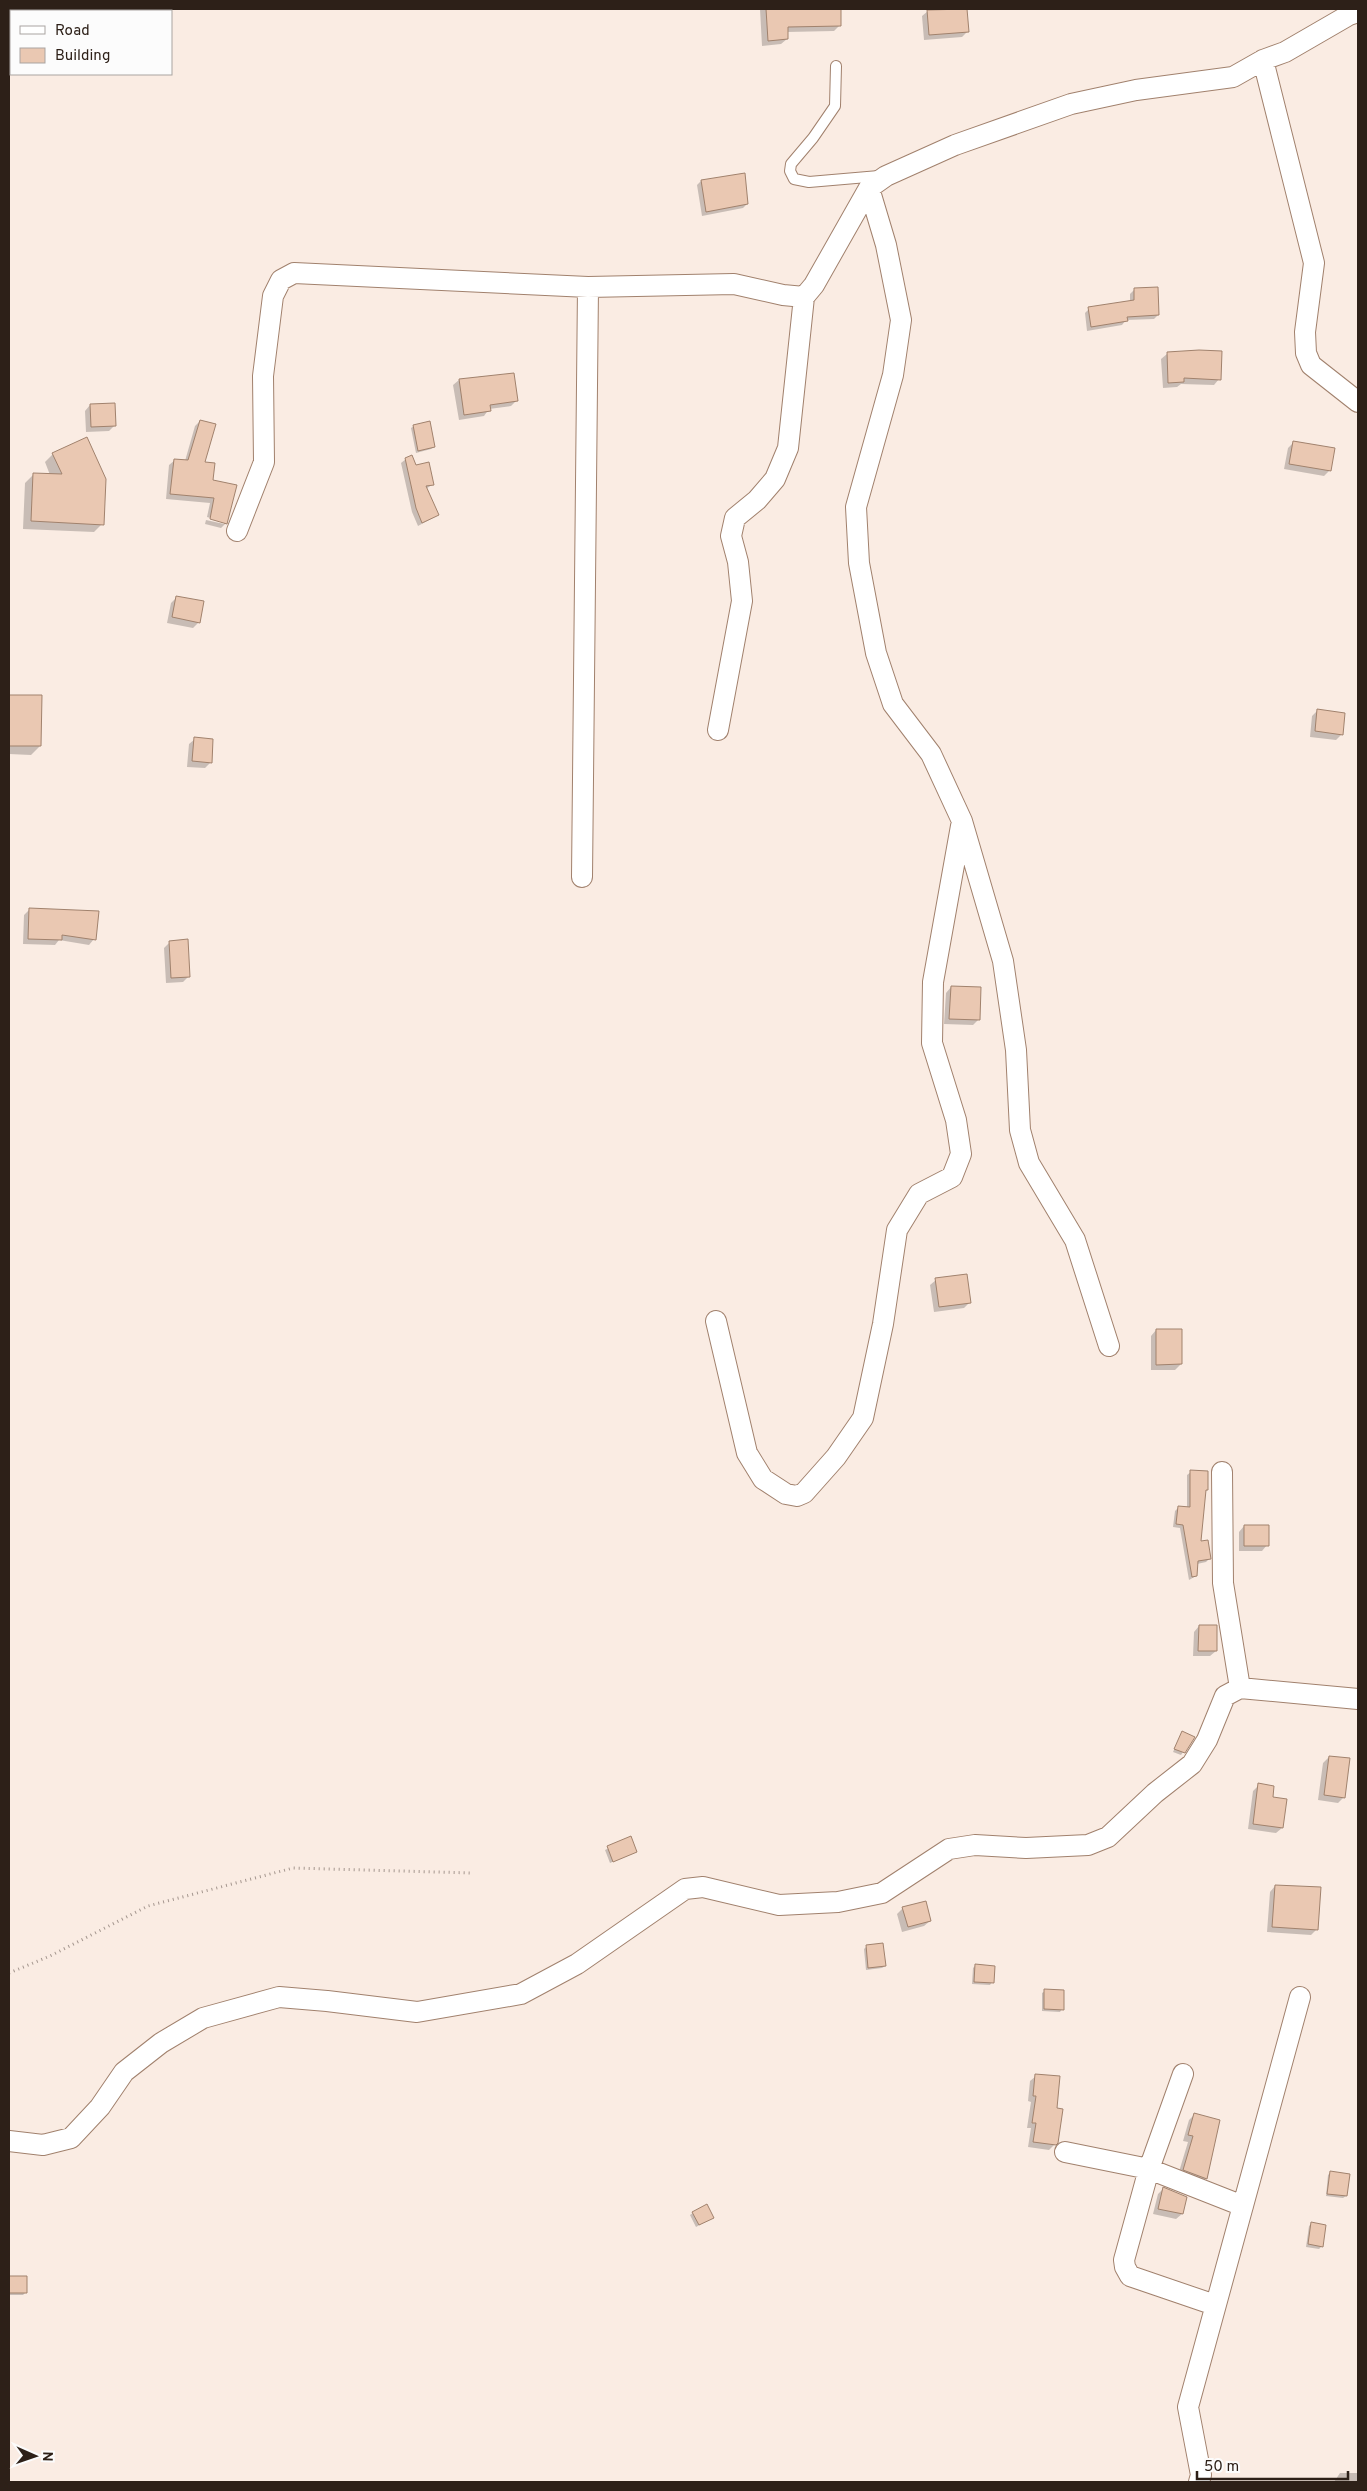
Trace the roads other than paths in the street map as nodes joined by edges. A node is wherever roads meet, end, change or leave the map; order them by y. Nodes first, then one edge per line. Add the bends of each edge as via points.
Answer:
1 (1351, 12) edge
2 (1263, 60) junction
3 (836, 66) dead end
4 (886, 176) junction
5 (869, 188) junction
6 (588, 287) junction
7 (804, 297) junction
8 (1358, 402) edge
9 (237, 531) dead end
10 (718, 730) dead end
11 (962, 821) junction
12 (582, 877) dead end
13 (716, 1321) dead end
14 (1109, 1346) dead end
15 (1222, 1472) dead end
16 (1240, 1688) junction
17 (1358, 1699) edge
18 (1300, 1997) dead end
19 (1183, 2074) dead end
20 (9, 2141) edge
21 (1065, 2152) dead end
22 (1149, 2169) junction
23 (1243, 2206) junction
24 (1215, 2306) junction
25 (1200, 2482) edge

1 - 2 street via 1285,52
2 - 4 street via 1233,78 1136,90 1071,104 955,145
2 - 8 street via 1314,263 1305,332 1306,353 1311,365
3 - 4 lane via 835,106 791,164 790,171 794,179 809,182
4 - 5 street
5 - 7 street
5 - 11 street via 886,245 900,320 892,375 856,506 859,563 876,653 893,704 931,754
6 - 7 street via 734,284
6 - 9 street via 294,273 280,280 273,296 263,376 264,462
6 - 12 street
7 - 10 street via 788,448 775,479 735,518 731,536 738,562 742,601
11 - 13 street via 933,982 932,1035 956,1120 961,1154 952,1177 919,1194 897,1230 883,1324 862,1418 836,1457 804,1493 797,1496 786,1494 763,1479 747,1453
11 - 14 street via 1004,961 1016,1050 1020,1130 1029,1163 1075,1240
15 - 16 street via 1223,1583
16 - 17 street
16 - 20 street via 1225,1696 1208,1740 1192,1764 1108,1837 1088,1845 949,1848 882,1893 838,1902 779,1904 703,1887 685,1889 577,1964 521,1994 417,2012 279,1997 203,2018 161,2043 124,2072 100,2107 71,2138 43,2145
18 - 23 street
19 - 22 street
21 - 22 street
22 - 23 street
22 - 24 street via 1124,2260 1125,2267 1130,2276
23 - 24 street
24 - 25 street via 1188,2407

